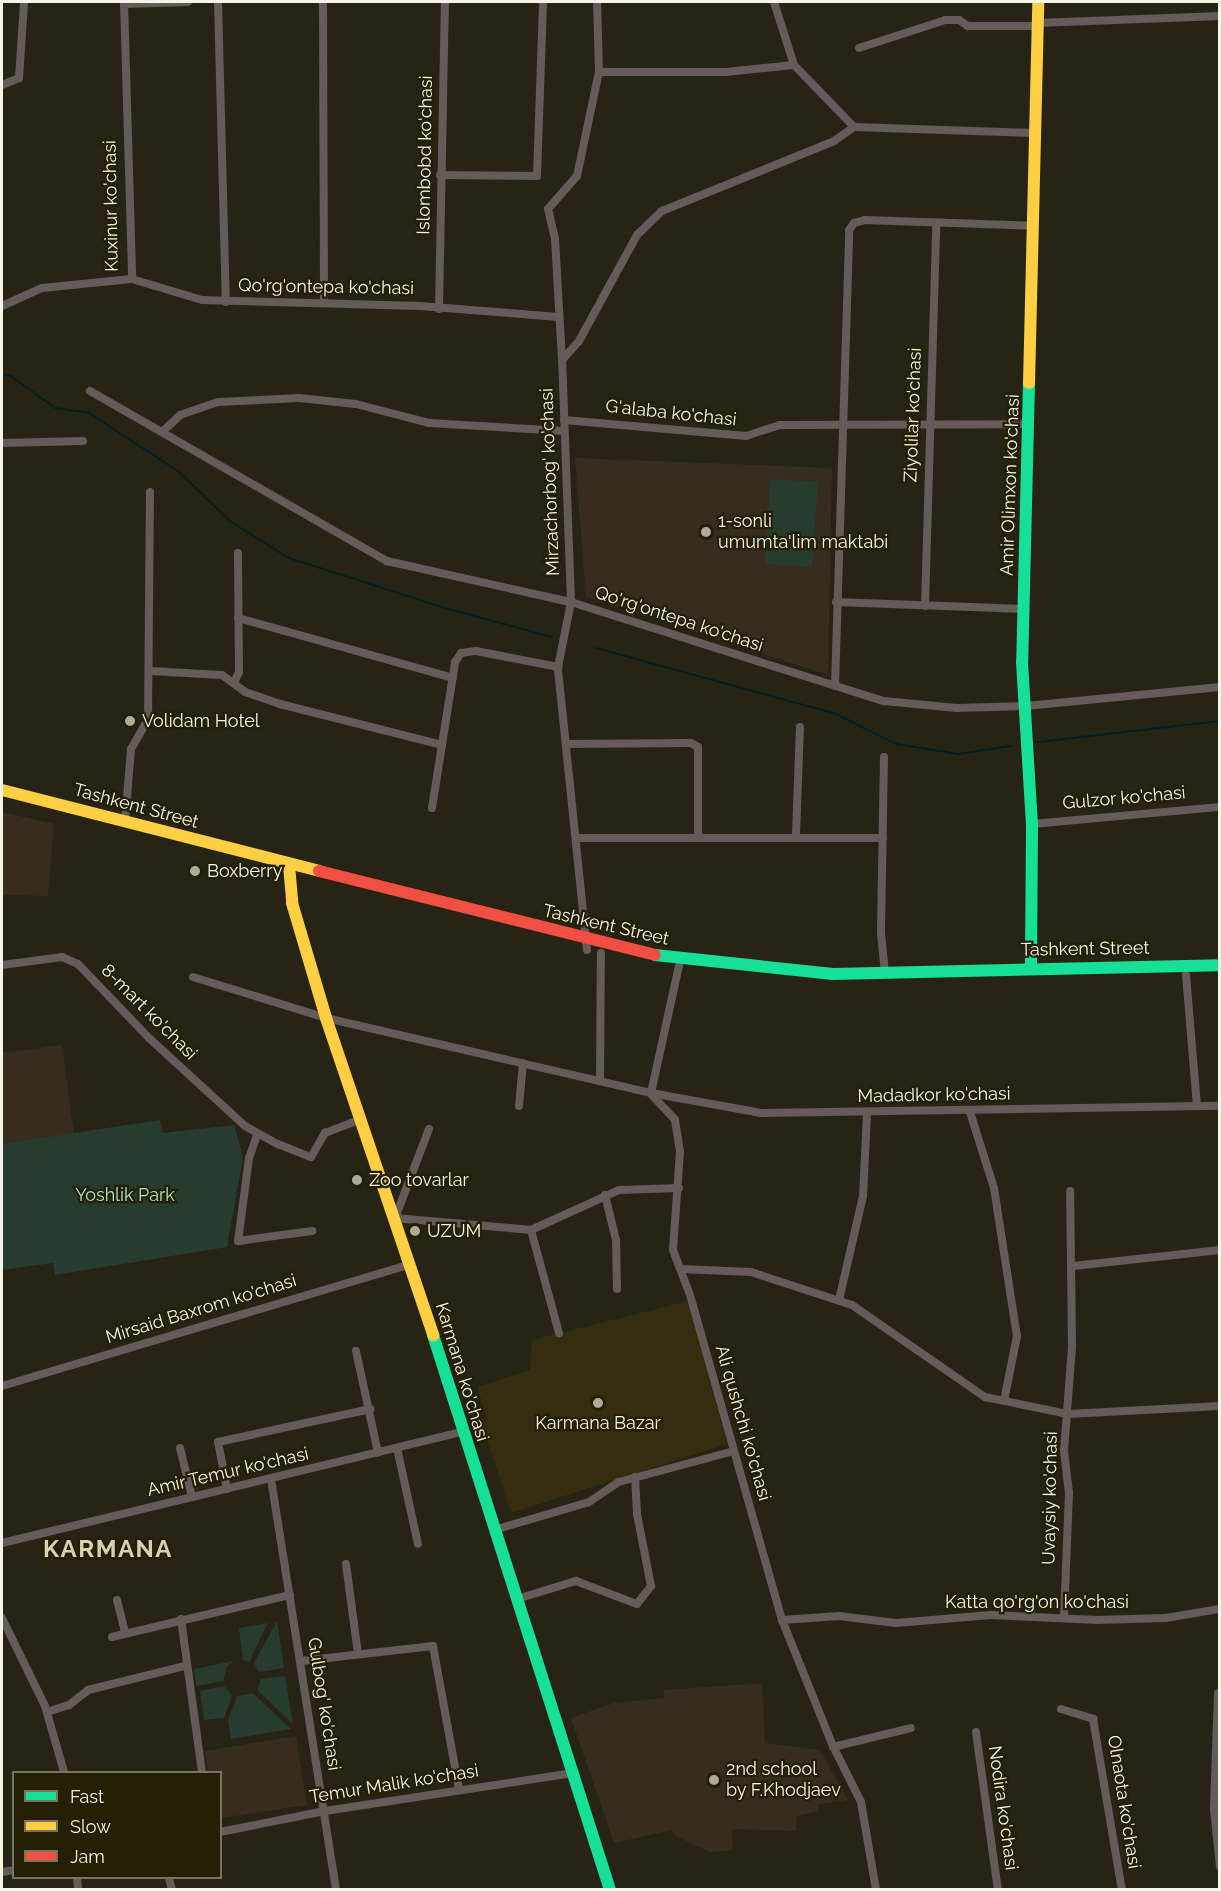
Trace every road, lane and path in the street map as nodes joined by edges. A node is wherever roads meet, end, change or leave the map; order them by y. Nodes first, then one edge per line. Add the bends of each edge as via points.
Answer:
1 (24, 2) edge
2 (188, 2) edge
3 (218, 2) edge
4 (323, 2) edge
5 (446, 2) edge
6 (543, 2) edge
7 (597, 2) edge
8 (774, 2) edge
9 (1038, 2) edge
10 (124, 3) edge
11 (1220, 16) edge
12 (1037, 25) junction
13 (859, 48) dead end
14 (794, 65) junction
15 (599, 72) junction
16 (2, 85) edge
17 (854, 127) junction
18 (1035, 133) junction
19 (440, 175) junction
20 (936, 225) junction
21 (1033, 226) junction
22 (132, 279) junction
23 (226, 302) junction
24 (324, 302) junction
25 (2, 306) edge
26 (439, 309) junction
27 (559, 317) junction
28 (562, 360) junction
29 (90, 391) dead end
30 (564, 420) junction
31 (928, 422) junction
32 (844, 424) junction
33 (1030, 424) junction
34 (564, 431) junction
35 (162, 432) junction
36 (83, 441) dead end
37 (2, 443) edge
38 (150, 492) dead end
39 (238, 553) dead end
40 (571, 602) junction
41 (836, 602) junction
42 (926, 606) junction
43 (1024, 609) junction
44 (238, 618) junction
45 (558, 667) junction
46 (150, 671) junction
47 (453, 678) junction
48 (234, 683) junction
49 (835, 686) junction
50 (1220, 687) edge
51 (1026, 706) junction
52 (800, 727) dead end
53 (567, 744) junction
54 (442, 745) junction
55 (884, 757) dead end
56 (2, 790) edge
57 (2, 799) edge
58 (1220, 807) edge
59 (432, 808) dead end
60 (125, 822) junction
61 (1032, 824) junction
62 (796, 835) junction
63 (698, 836) junction
64 (577, 838) junction
65 (883, 838) junction
66 (288, 869) junction
67 (587, 945) junction
68 (601, 953) junction
69 (2, 965) edge
70 (678, 965) junction
71 (1220, 965) edge
72 (885, 973) junction
73 (1031, 974) junction
74 (1186, 975) junction
75 (1220, 975) edge
76 (193, 977) dead end
77 (326, 1018) junction
78 (523, 1064) junction
79 (600, 1081) junction
80 (651, 1093) junction
81 (519, 1106) dead end
82 (1197, 1106) junction
83 (1220, 1106) edge
84 (970, 1112) junction
85 (867, 1113) junction
86 (361, 1119) junction
87 (429, 1129) dead end
88 (257, 1135) junction
89 (679, 1188) junction
90 (1070, 1191) dead end
91 (605, 1195) junction
92 (395, 1218) junction
93 (531, 1230) junction
94 (312, 1231) dead end
95 (1220, 1250) edge
96 (410, 1264) junction
97 (1072, 1266) junction
98 (681, 1269) junction
99 (617, 1289) dead end
100 (840, 1300) junction
101 (559, 1333) dead end
102 (356, 1352) dead end
103 (2, 1386) edge
104 (1004, 1401) junction
105 (1220, 1406) edge
106 (370, 1409) junction
107 (1068, 1414) junction
108 (462, 1432) junction
109 (180, 1448) dead end
110 (397, 1448) junction
111 (734, 1450) junction
112 (378, 1453) junction
113 (636, 1477) junction
114 (271, 1479) junction
115 (227, 1489) junction
116 (192, 1497) junction
117 (494, 1530) junction
118 (2, 1543) edge
119 (418, 1544) dead end
120 (346, 1564) dead end
121 (290, 1594) junction
122 (517, 1599) junction
123 (117, 1600) dead end
124 (1220, 1609) edge
125 (1064, 1617) junction
126 (181, 1619) junction
127 (782, 1620) junction
128 (2, 1624) edge
129 (125, 1631) junction
130 (112, 1637) dead end
131 (358, 1654) junction
132 (301, 1661) junction
133 (185, 1666) junction
134 (1218, 1693) edge
135 (1061, 1709) dead end
136 (47, 1712) junction
137 (911, 1728) dead end
138 (976, 1732) dead end
139 (833, 1747) junction
140 (63, 1771) edge
141 (201, 1771) edge
142 (573, 1773) junction
143 (459, 1789) junction
144 (325, 1811) junction
145 (222, 1832) edge
146 (1220, 1867) edge
147 (336, 1890) edge
148 (610, 1890) edge
149 (876, 1890) edge
150 (998, 1890) edge
151 (1122, 1890) edge

1 - 16 street via 19,78
2 - 10 street
3 - 23 street
4 - 24 street
5 - 19 street, Islombobd ko'chasi
6 - 19 street via 537,176
7 - 15 street, Mirzachorbog' ko'chasi
8 - 14 street
9 - 12 main road, Amir Olimxon ko'chasi
10 - 22 street, Kuxinur ko'chasi
11 - 12 street
12 - 13 street via 968,26 959,20 945,20
12 - 18 main road, Amir Olimxon ko'chasi
14 - 15 street via 726,72
14 - 17 street
15 - 27 street, Mirzachorbog' ko'chasi via 577,177 548,209 555,239
17 - 18 street
17 - 28 street via 834,141 662,211 638,235 579,341
18 - 21 main road, Amir Olimxon ko'chasi
19 - 26 street, Islombobd ko'chasi
20 - 21 street
20 - 31 street, Ziyolilar ko'chasi
20 - 32 street via 854,223 849,230
21 - 33 main road, Amir Olimxon ko'chasi
22 - 23 street, Qo'rg'ontepa ko'chasi via 202,300
22 - 25 street, Kuxinur ko'chasi via 42,288
23 - 24 street, Qo'rg'ontepa ko'chasi
24 - 26 street, Qo'rg'ontepa ko'chasi
26 - 27 street, Qo'rg'ontepa ko'chasi
27 - 28 street, Mirzachorbog' ko'chasi
28 - 30 street, Mirzachorbog' ko'chasi
29 - 35 street, Qo'rg'ontepa ko'chasi
30 - 32 street, G'alaba ko'chasi via 746,436 779,424
30 - 34 street, Mirzachorbog' ko'chasi
31 - 32 street, G'alaba ko'chasi
31 - 33 street, G'alaba ko'chasi
31 - 42 street, Ziyolilar ko'chasi
32 - 41 street
33 - 43 main road, Amir Olimxon ko'chasi
34 - 35 street via 429,423 356,404 299,398 218,402 180,415
34 - 40 street, Mirzachorbog' ko'chasi
35 - 40 street, Qo'rg'ontepa ko'chasi via 387,561
36 - 37 street
38 - 46 street
39 - 44 street
40 - 45 street, Mirzachorbog' ko'chasi
40 - 49 street, Qo'rg'ontepa ko'chasi
41 - 42 street
41 - 49 street
42 - 43 street
43 - 51 main road, Amir Olimxon ko'chasi
44 - 47 street
44 - 48 street via 239,672
45 - 47 street via 476,651 461,653
45 - 53 street, Mirzachorbog' ko'chasi
46 - 48 street via 222,675
46 - 60 street via 148,720 131,749
47 - 54 street
48 - 54 street via 245,692 280,704
49 - 51 street, Qo'rg'ontepa ko'chasi via 884,701 957,708
50 - 51 street, Qo'rg'ontepa ko'chasi
51 - 61 main road, Amir Olimxon ko'chasi
52 - 62 street
53 - 63 street via 691,743 698,747
53 - 64 street, Mirzachorbog' ko'chasi
54 - 59 street
55 - 65 street
56 - 60 main road, Tashkent Street
57 - 66 main road, Tashkent Street
58 - 61 street, Gulzor ko'chasi
60 - 66 main road, Tashkent Street
61 - 73 main road, Amir Olimxon ko'chasi
62 - 63 street
62 - 65 street
63 - 64 street
64 - 67 street, Mirzachorbog' ko'chasi
65 - 72 street
66 - 67 main road, Tashkent Street
66 - 77 main road, Karmana ko'chasi
67 - 68 main road, Tashkent Street
67 - 70 main road, Tashkent Street
68 - 70 main road, Tashkent Street
68 - 79 street
69 - 88 street, 8-mart ko'chasi via 62,957 78,964 148,1038
70 - 72 main road, Tashkent Street via 833,974
70 - 73 main road, Tashkent Street via 753,979 833,982
70 - 80 street
71 - 73 main road, Tashkent Street
72 - 73 main road, Tashkent Street
73 - 74 main road, Tashkent Street
74 - 75 main road, Tashkent Street
74 - 82 street
76 - 77 street, Madadkor ko'chasi
77 - 78 street, Madadkor ko'chasi
77 - 86 main road, Karmana ko'chasi
78 - 79 street, Madadkor ko'chasi
78 - 81 street
79 - 80 street, Madadkor ko'chasi
80 - 85 street, Madadkor ko'chasi via 761,1113
80 - 89 street, Ali qushchi ko'chasi via 675,1119
82 - 83 street, Madadkor ko'chasi
82 - 84 street, Madadkor ko'chasi
84 - 85 street, Madadkor ko'chasi
84 - 104 street via 994,1188 1017,1335
85 - 100 street via 863,1196
86 - 88 street, 8-mart ko'chasi via 325,1133 315,1154 304,1156
86 - 92 main road, Karmana ko'chasi
87 - 92 street
88 - 94 street via 249,1158 238,1241 246,1243
89 - 91 street via 643,1186
89 - 98 street, Ali qushchi ko'chasi via 673,1250
90 - 97 street, Uvaysiy ko'chasi
91 - 93 street
91 - 99 street via 616,1240
92 - 93 street
92 - 96 main road, Karmana ko'chasi
93 - 101 street
95 - 97 street
96 - 103 street, Mirsaid Baxrom ko'chasi
96 - 108 main road, Karmana ko'chasi
97 - 107 street, Uvaysiy ko'chasi
98 - 100 street via 751,1272
98 - 111 street, Ali qushchi ko'chasi
100 - 104 street via 985,1397
102 - 106 street
104 - 107 street
105 - 107 street
106 - 112 street
106 - 115 street via 218,1442
107 - 125 street, Uvaysiy ko'chasi
108 - 110 street, Amir Temur ko'chasi
108 - 117 main road, Karmana ko'chasi
109 - 116 street
110 - 112 street, Amir Temur ko'chasi
110 - 119 street
111 - 113 street
111 - 127 street, Ali qushchi ko'chasi
112 - 114 street, Amir Temur ko'chasi
113 - 117 street via 619,1482 589,1502
113 - 122 street via 637,1514 651,1586 637,1604 576,1581
114 - 115 street, Amir Temur ko'chasi
114 - 121 street, Gulbog' ko'chasi
115 - 116 street, Amir Temur ko'chasi
116 - 118 street, Amir Temur ko'chasi
117 - 122 main road, Karmana ko'chasi
120 - 131 street
121 - 126 street
121 - 132 street, Gulbog' ko'chasi
122 - 142 main road, Karmana ko'chasi
123 - 129 street
124 - 125 street, Katta qo'rg'on ko'chasi via 1166,1618
125 - 127 street, Katta qo'rg'on ko'chasi via 991,1615 896,1623 839,1616
126 - 129 street
126 - 133 street
127 - 139 street, Ali qushchi ko'chasi
128 - 136 street
129 - 130 street
131 - 132 street
131 - 143 street via 433,1646
132 - 144 street, Gulbog' ko'chasi
133 - 136 street via 88,1690 69,1705
133 - 141 street
134 - 146 street via 1214,1809
135 - 151 street, Olnaota ko'chasi via 1094,1719
136 - 140 street
137 - 139 street
138 - 150 street, Nodira ko'chasi
139 - 149 street, Ali qushchi ko'chasi via 861,1802
142 - 143 street, Temur Malik ko'chasi
142 - 148 main road, Karmana ko'chasi
143 - 144 street, Temur Malik ko'chasi
144 - 145 street, Temur Malik ko'chasi
144 - 147 street, Gulbog' ko'chasi

